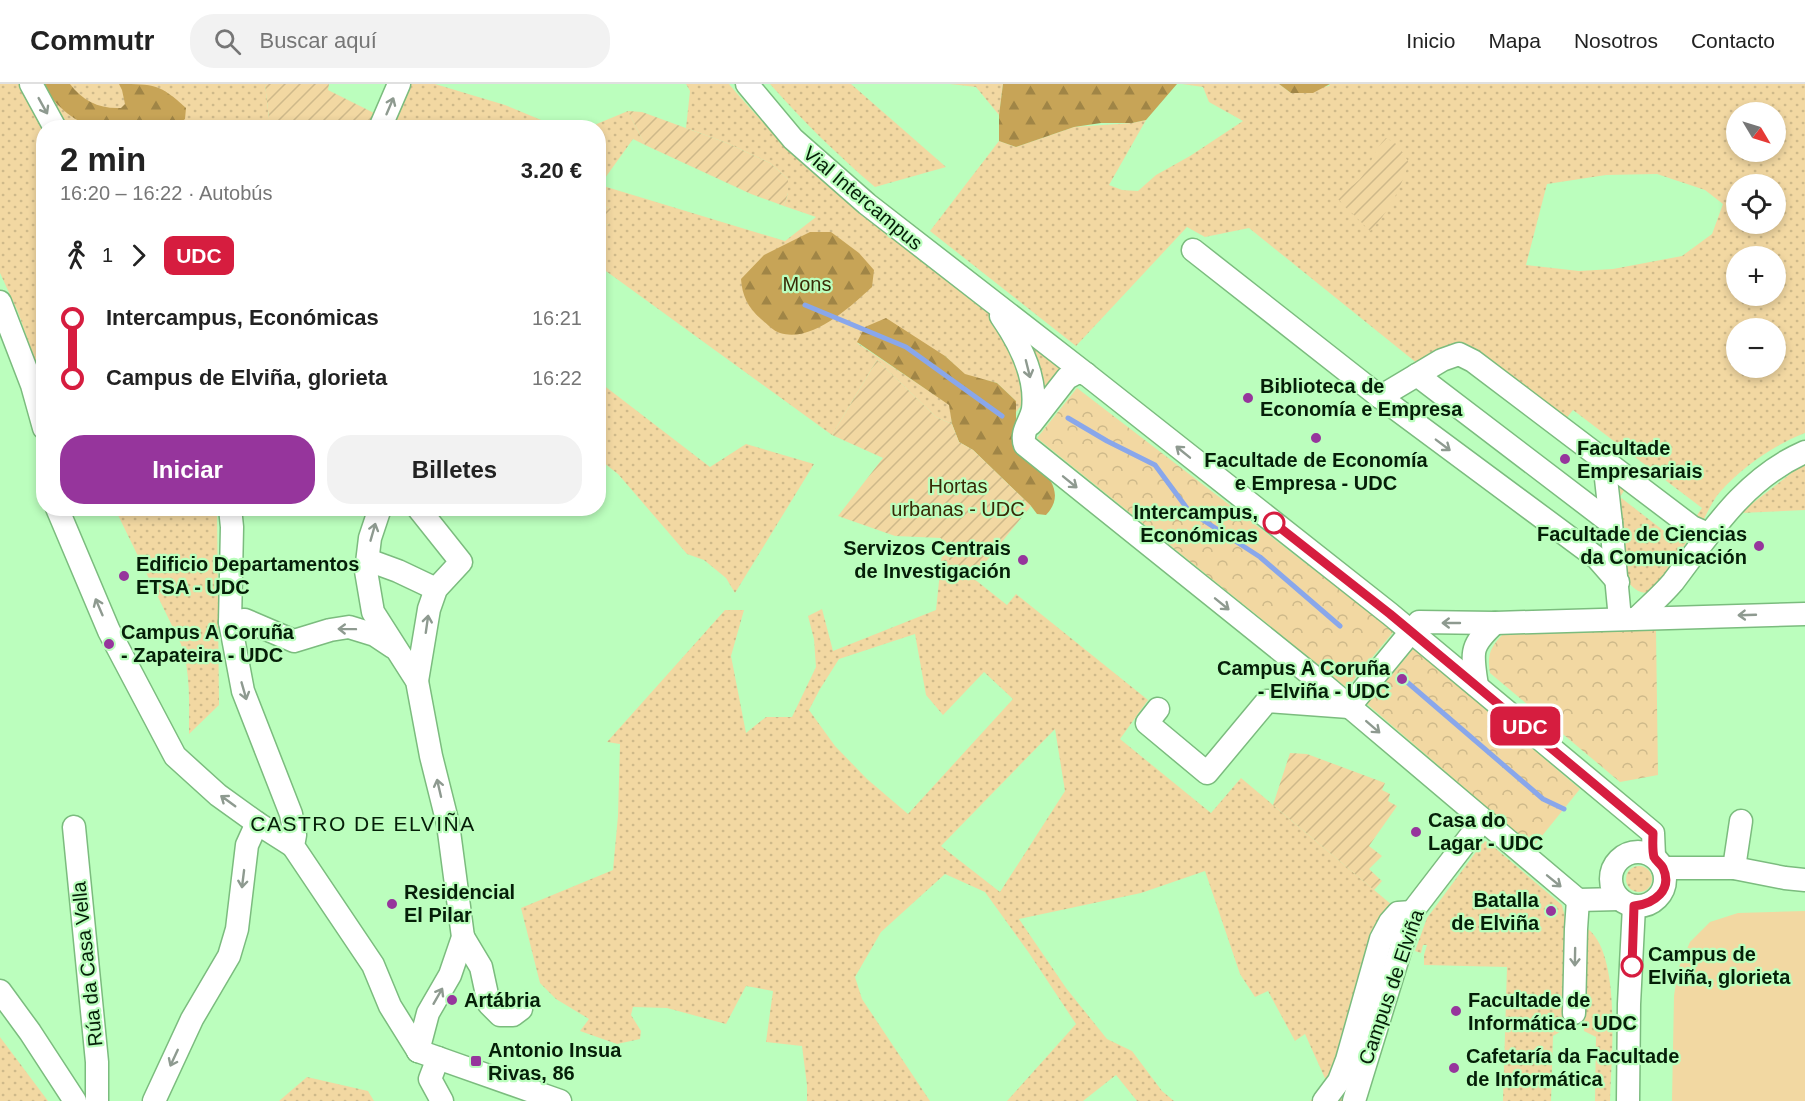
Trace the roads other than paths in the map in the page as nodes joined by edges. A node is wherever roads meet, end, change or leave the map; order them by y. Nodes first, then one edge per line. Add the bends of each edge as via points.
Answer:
1 (31, 84) edge
2 (399, 84) edge
3 (747, 84) edge
4 (51, 120) edge
5 (383, 120) edge
6 (1193, 250) dead end
7 (989, 300) junction
8 (2, 308) edge
9 (1086, 374) junction
10 (1417, 375) junction
11 (1380, 397) junction
12 (36, 399) edge
13 (1024, 434) junction
14 (1805, 452) edge
15 (1604, 461) junction
16 (60, 516) edge
17 (231, 516) edge
18 (377, 516) edge
19 (424, 516) edge
20 (1611, 523) junction
21 (1708, 534) junction
22 (368, 560) junction
23 (1618, 582) junction
24 (436, 589) junction
25 (1805, 614) edge
26 (1629, 618) junction
27 (230, 622) junction
28 (1495, 623) junction
29 (1411, 630) junction
30 (399, 651) junction
31 (417, 681) junction
32 (1477, 686) junction
33 (1349, 707) junction
34 (1158, 709) dead end
35 (1741, 820) dead end
36 (1482, 821) junction
37 (257, 823) junction
38 (74, 827) dead end
39 (293, 846) junction
40 (1659, 862) junction
41 (1734, 868) junction
42 (1805, 880) edge
43 (1578, 900) junction
44 (1627, 903) junction
45 (1412, 912) junction
46 (463, 937) junction
47 (0, 991) edge
48 (521, 1009) dead end
49 (1574, 1013) dead end
50 (428, 1055) junction
51 (75, 1101) edge
52 (96, 1101) edge
53 (154, 1101) edge
54 (442, 1101) edge
55 (560, 1101) edge
56 (1324, 1101) edge
57 (1354, 1101) edge
58 (1628, 1101) edge

1 -> 4 street
5 -> 2 street
3 - 7 street, Vial Intercampus via 793,139 867,204
6 - 11 street
7 - 9 street
7 -> 13 street via 1027,364 1033,399
8 - 12 street
9 - 13 street via 1078,372 1067,378
29 -> 9 street
10 - 11 street
10 - 15 street via 1459,354 1473,360
10 - 20 street
11 -> 23 street via 1597,558
13 -> 33 street via 1025,445
14 - 21 street via 1755,483
15 - 20 street
15 - 21 street
37 -> 16 street via 175,756 109,631
17 - 27 street
22 -> 18 street
19 - 24 street via 461,562
20 - 23 street
21 - 26 street via 1671,584
22 - 24 street
22 - 30 street via 372,612
23 - 26 street
31 -> 24 street
25 -> 26 street
26 - 28 street
30 -> 27 street via 375,635 349,627 294,641 245,620
27 -> 39 street via 243,691 291,814
28 -> 29 street via 1419,622
28 - 32 street via 1479,638 1473,653
29 - 32 street
29 - 33 street
30 - 31 street
46 -> 31 street via 448,824
32 - 40 street via 1653,833
33 - 34 street via 1267,701 1207,773 1147,723
33 -> 36 street
35 - 41 street
36 -> 43 street
36 - 45 street, Campus de Elviña
37 - 39 street
37 -> 53 street via 247,845 237,929 229,956 192,1018
38 - 52 street, Rúa da Casa Vella via 97,1062
39 - 50 street via 373,965 390,1006
40 - 41 street
40 - 44 street via 1665,883 1659,897 1647,905
40 - 44 street via 1642,851 1628,853 1616,861 1610,875 1611,887
41 - 42 street
43 - 44 street
43 -> 49 street
44 - 58 street
45 - 56 street via 1398,913 1381,939 1347,1060 1339,1081
45 - 57 street, Campus de Elviña
46 - 48 street via 481,967 489,1004 500,1015 513,1015
50 -> 46 street via 428,1013 450,975
47 - 51 street
50 - 54 street via 430,1080
50 - 55 street

